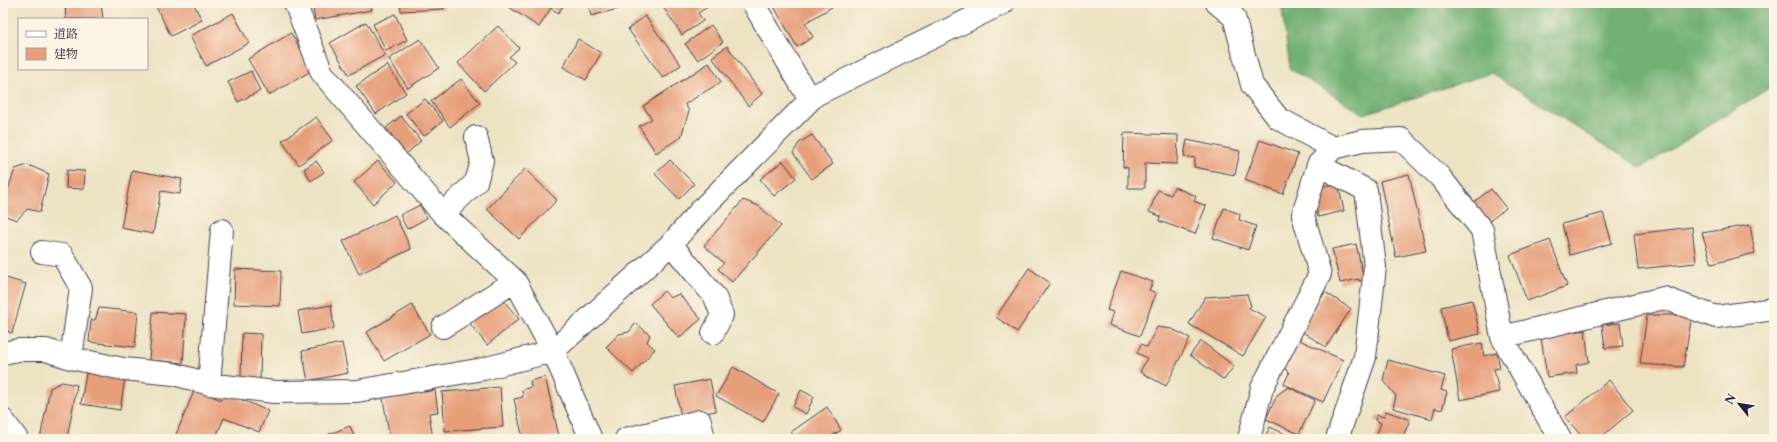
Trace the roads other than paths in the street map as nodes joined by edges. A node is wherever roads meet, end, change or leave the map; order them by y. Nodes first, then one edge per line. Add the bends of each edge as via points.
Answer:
1 (295, 3) edge
2 (753, 3) edge
3 (1003, 3) edge
4 (1217, 3) edge
5 (810, 100) junction
6 (476, 137) dead end
7 (1333, 148) junction
8 (1318, 165) junction
9 (443, 214) junction
10 (222, 230) dead end
11 (671, 244) junction
12 (42, 252) dead end
13 (514, 281) junction
14 (1774, 309) edge
15 (443, 327) dead end
16 (713, 334) dead end
17 (1502, 337) junction
18 (553, 351) junction
19 (3, 352) edge
20 (71, 358) junction
21 (209, 384) junction
22 (3, 420) edge
23 (17, 439) edge
24 (591, 439) edge
25 (626, 439) edge
26 (704, 439) edge
27 (1249, 439) edge
28 (1337, 439) edge
29 (1560, 439) edge

1 - 9 street via 322,73
2 - 5 street
3 - 5 street via 815,95
4 - 7 street via 1234,17 1252,85 1278,118
5 - 11 street via 702,209
6 - 9 street via 482,161 476,182
7 - 8 street
7 - 17 street via 1362,140 1401,139 1440,177 1482,230
8 - 27 street via 1303,215 1320,274 1262,388
8 - 28 street via 1366,190 1375,267 1365,357
9 - 13 street
10 - 21 street
11 - 16 street via 715,297 722,315
11 - 18 street
12 - 20 street via 62,256 80,288
13 - 15 street
13 - 18 street
14 - 17 street via 1716,317 1664,298
17 - 29 street
18 - 21 street via 483,369 357,391 274,392
18 - 24 street
19 - 20 street via 46,350
20 - 21 street via 123,369 174,374
22 - 23 street
25 - 26 street via 700,421

